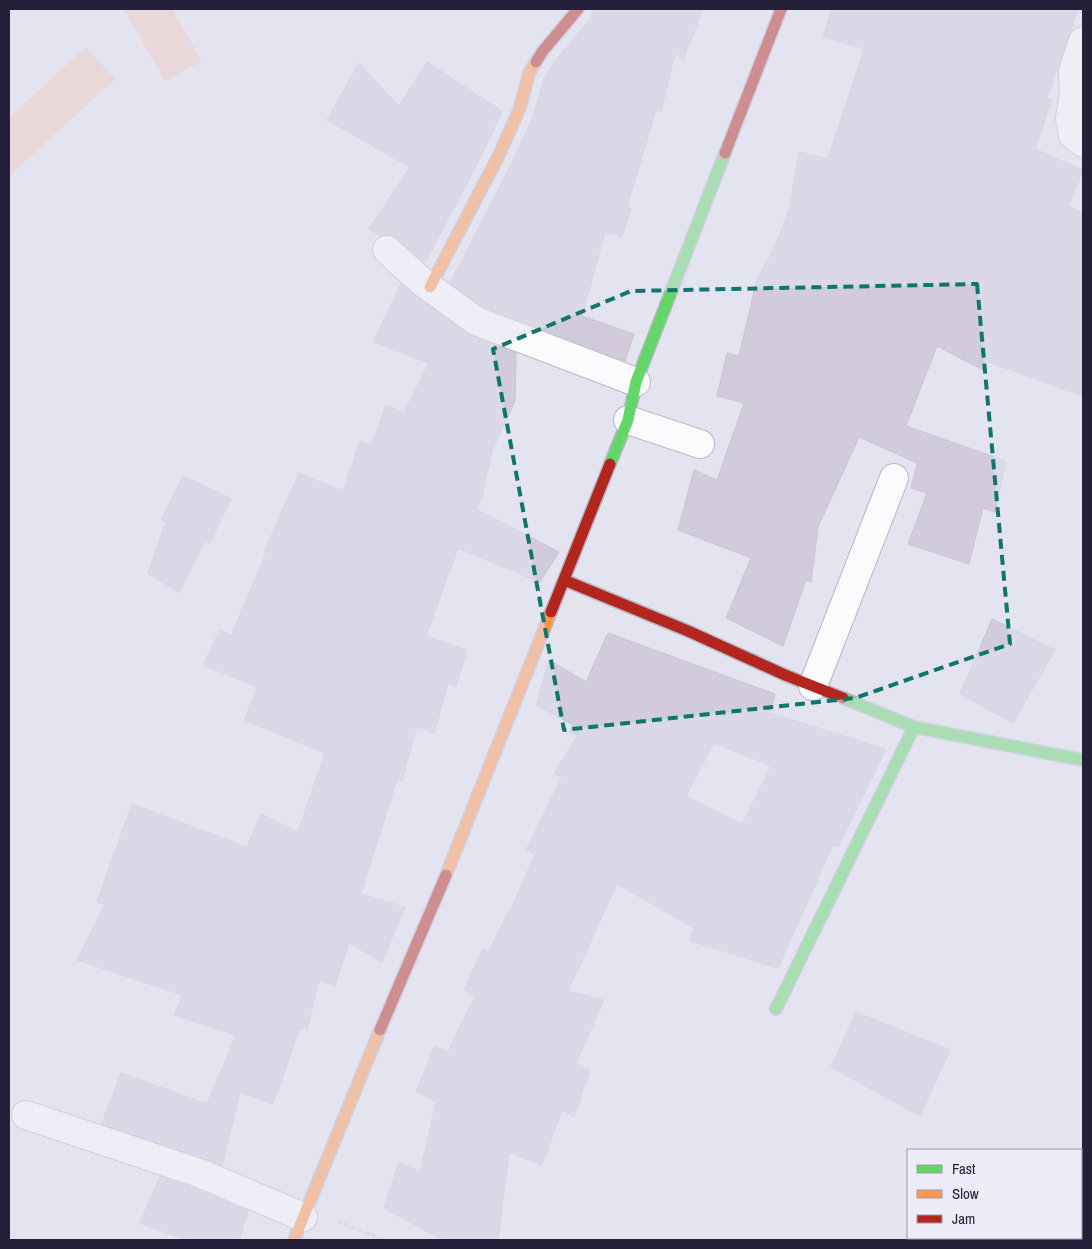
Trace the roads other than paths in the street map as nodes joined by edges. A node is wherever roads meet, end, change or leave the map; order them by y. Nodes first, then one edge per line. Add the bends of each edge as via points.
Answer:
1 (578, 9) edge
2 (781, 9) edge
3 (1083, 41) edge
4 (1083, 143) edge
5 (387, 250) dead end
6 (430, 287) junction
7 (636, 382) junction
8 (628, 420) junction
9 (700, 444) dead end
10 (894, 478) dead end
11 (564, 580) junction
12 (813, 686) junction
13 (914, 727) junction
14 (1083, 760) edge
15 (776, 1009) dead end
16 (26, 1115) dead end
17 (301, 1222) edge

1 - 6 street via 529,72 520,108 498,156
2 - 7 street
3 - 4 street via 1073,72 1070,118 1073,135
5 - 6 street
6 - 7 street via 476,321
7 - 8 street
8 - 9 street
8 - 11 street
10 - 12 street
11 - 12 street via 688,630
11 - 17 street via 451,864
12 - 13 street
13 - 14 street
13 - 15 street
16 - 17 street via 202,1174

